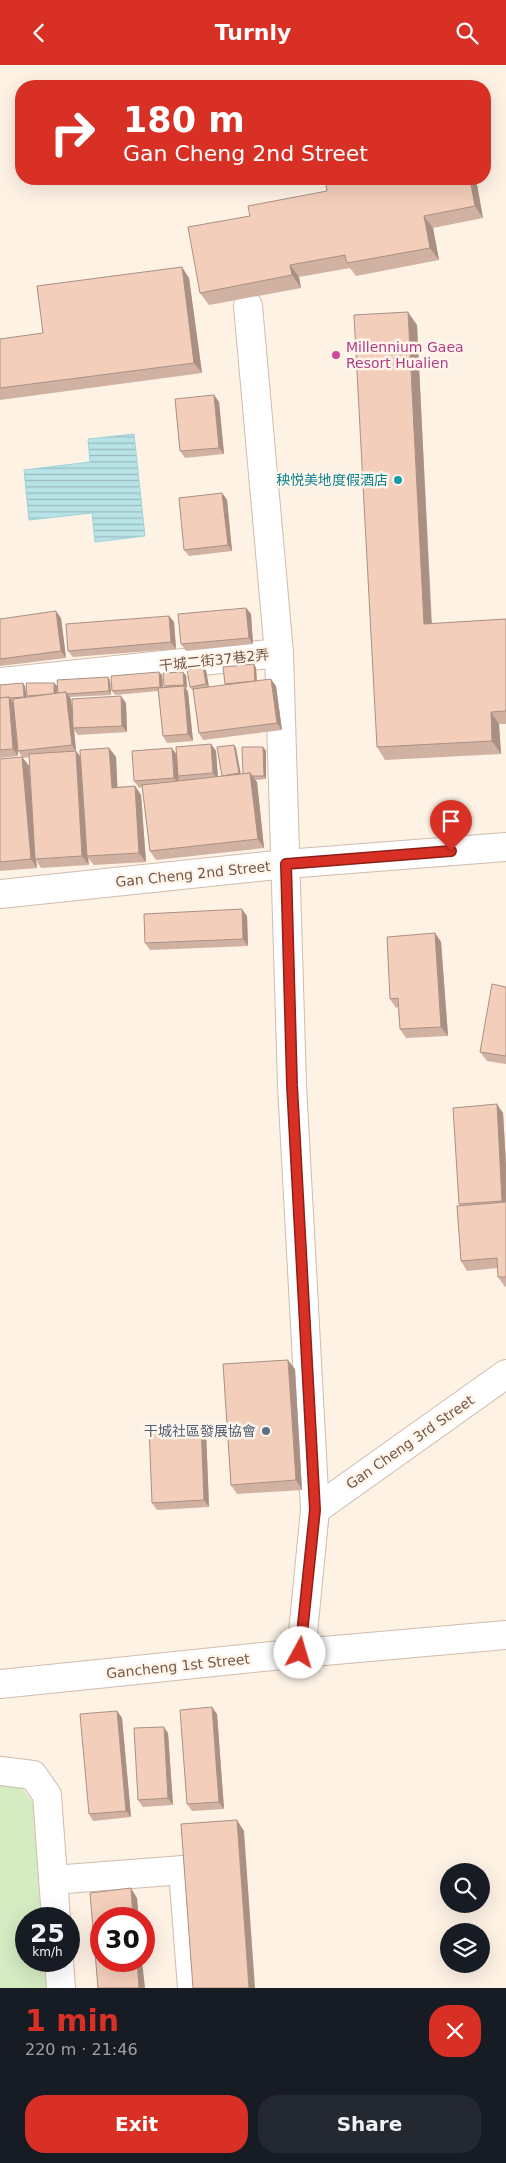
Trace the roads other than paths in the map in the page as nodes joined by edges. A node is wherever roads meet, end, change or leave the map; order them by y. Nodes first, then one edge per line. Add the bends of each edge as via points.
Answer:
1 (248, 306) edge
2 (279, 653) junction
3 (0, 682) edge
4 (506, 847) edge
5 (286, 864) junction
6 (0, 894) edge
7 (506, 1374) edge
8 (315, 1510) junction
9 (506, 1635) edge
10 (300, 1653) junction
11 (0, 1684) edge
12 (0, 1771) edge
13 (53, 1880) junction
14 (55, 1907) edge
15 (60, 1972) edge
16 (61, 1988) edge
17 (192, 1988) edge

1 - 2 street
2 - 3 street, 干城二街37巷2弄
2 - 5 street, 干城二街37巷2弄
4 - 5 street, Gan Cheng 2nd Street
5 - 6 street, Gan Cheng 2nd Street
5 - 8 street, 干城二街37巷2弄 via 292,1085
7 - 8 street, Gan Cheng 3rd Street
8 - 10 street, 干城二街37巷2弄
9 - 10 street, Gancheng 1st Street
10 - 11 street, Gancheng 1st Street
12 - 13 street via 33,1775 47,1795
13 - 14 street
13 - 17 street via 183,1870
15 - 16 street

